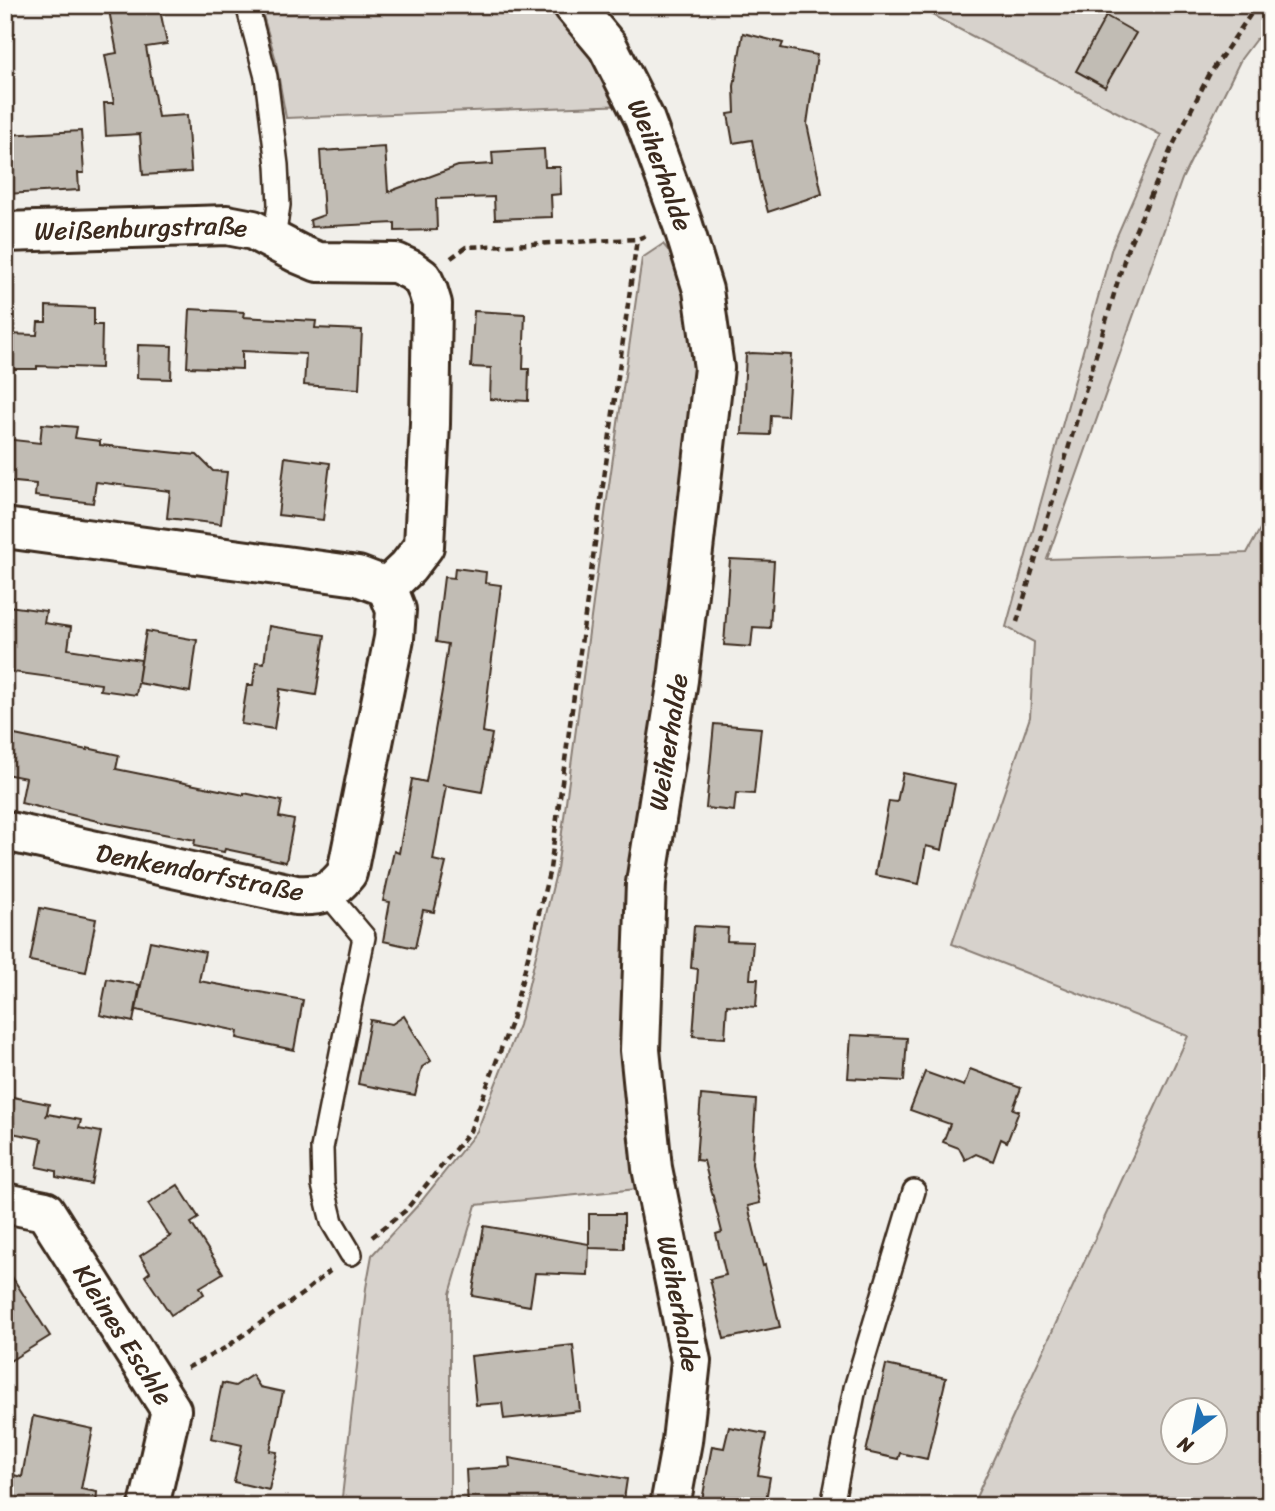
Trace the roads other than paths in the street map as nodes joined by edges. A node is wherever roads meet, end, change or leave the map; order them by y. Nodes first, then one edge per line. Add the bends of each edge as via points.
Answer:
1 (247, 5) edge
2 (573, 5) edge
3 (5, 232) edge
4 (274, 240) junction
5 (5, 528) edge
6 (387, 587) junction
7 (5, 831) edge
8 (327, 893) junction
9 (914, 1191) dead end
10 (5, 1203) edge
11 (351, 1254) road end
12 (149, 1506) edge
13 (670, 1506) edge
14 (832, 1506) edge

1 - 4 lane, Weißenburgstraße via 266,77 277,165 279,205
2 - 13 street, Weiherhalde via 608,47 645,118 703,290 714,368 678,680 646,884 640,1050 652,1168 691,1361
3 - 4 street, Weißenburgstraße via 227,225
4 - 6 street, Weißenburgstraße via 318,262 396,263 422,278 432,304 424,546
5 - 6 street via 358,576
6 - 8 street, Denkendorfstraße via 396,610 394,638 347,873
7 - 8 street, Denkendorfstraße via 296,895
8 - 11 lane via 364,937 322,1148 323,1185 332,1222
9 - 14 lane via 855,1388
10 - 12 street, Kleines Eschle via 45,1211 171,1410

